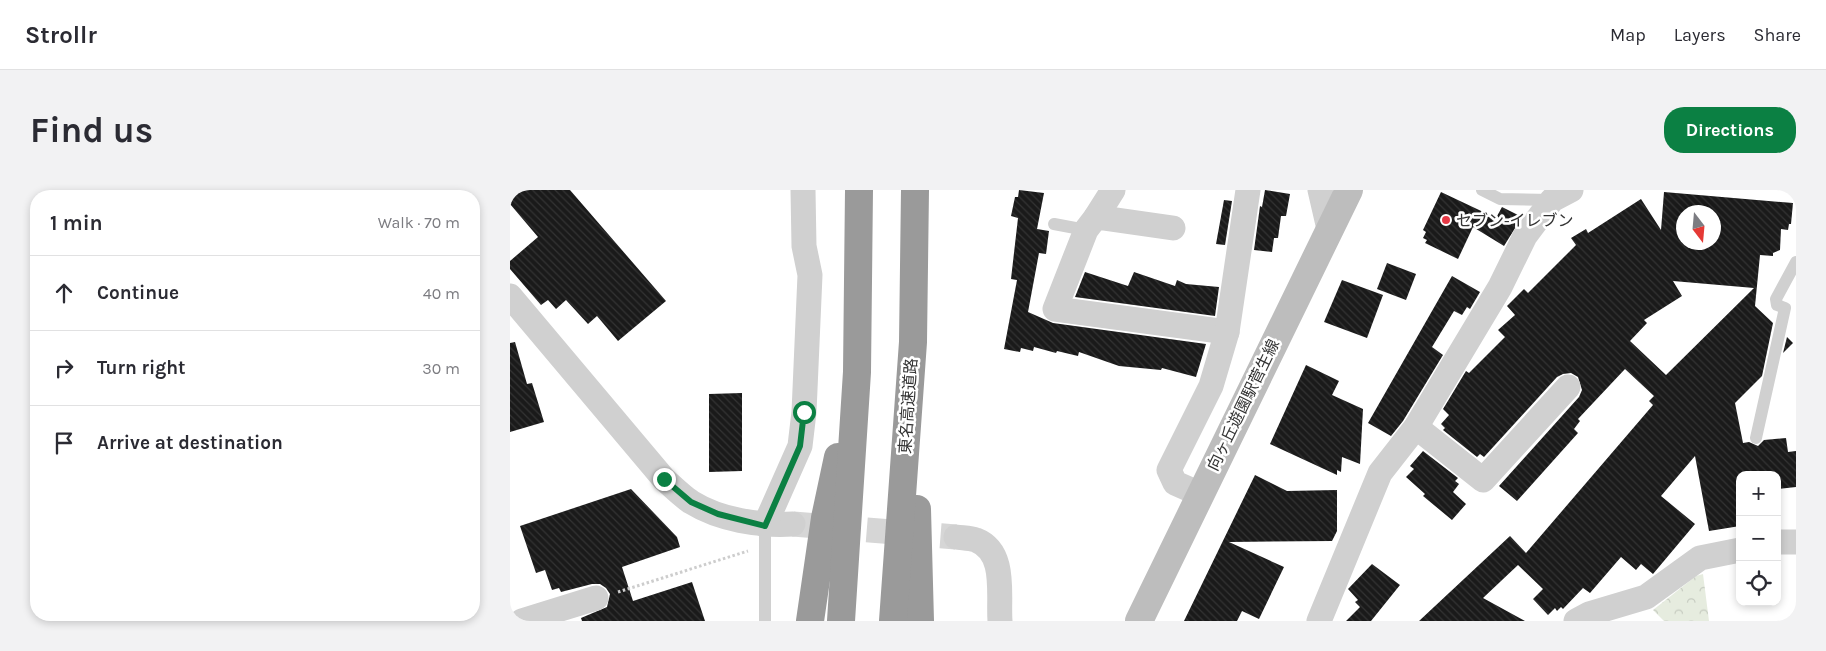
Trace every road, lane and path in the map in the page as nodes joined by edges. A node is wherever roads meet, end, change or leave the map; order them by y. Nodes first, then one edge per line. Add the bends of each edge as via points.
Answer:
1 (803, 190) edge
2 (860, 190) edge
3 (915, 190) edge
4 (1113, 190) edge
5 (1248, 190) edge
6 (1320, 190) edge
7 (1349, 190) edge
8 (1482, 190) edge
9 (1502, 194) edge
10 (1561, 195) edge
11 (1091, 223) junction
12 (1054, 224) dead end
13 (1173, 228) dead end
14 (1329, 230) junction
15 (1796, 262) edge
16 (510, 296) edge
17 (1227, 332) junction
18 (913, 342) junction
19 (856, 372) junction
20 (1568, 387) dead end
21 (1416, 427) junction
22 (1756, 438) dead end
23 (1200, 494) junction
24 (793, 524) tunnel mouth
25 (765, 536) junction
26 (956, 537) tunnel mouth
27 (1781, 542) edge
28 (1796, 542) edge
29 (1736, 551) edge
30 (596, 598) joint
31 (1141, 620) edge
32 (522, 621) edge
33 (765, 621) edge
34 (810, 621) edge
35 (841, 621) edge
36 (893, 621) edge
37 (920, 621) edge
38 (1000, 621) edge
39 (1319, 621) edge
40 (1576, 621) edge

1 - 25 street via 804,246 810,275 802,429 800,446
2 - 19 highway
3 - 18 highway, 東名高速道路
4 - 11 street
5 - 17 street
6 - 14 street
7 - 14 street, 向ヶ丘遊園駅菅生線
8 - 9 lane
9 - 10 lane
10 - 21 street via 1525,236 1500,287
11 - 12 lane
11 - 13 street
11 - 17 street via 1055,310
14 - 23 street, 向ヶ丘遊園駅菅生線
15 - 22 lane via 1776,299 1777,305 1785,308
16 - 25 street via 664,479 691,502
17 - 23 street via 1211,386 1169,470 1175,483
18 - 36 highway, 東名高速道路
18 - 37 highway
19 - 34 highway via 825,518
19 - 35 highway
20 - 21 street via 1483,480
21 - 39 street via 1380,473
23 - 31 street, 向ヶ丘遊園駅菅生線
24 - 25 street
25 - 30 path
25 - 33 lane
26 - 38 street via 976,540 992,552 1000,580
27 - 28 street
29 - 40 street via 1700,558 1646,597
30 - 32 street

